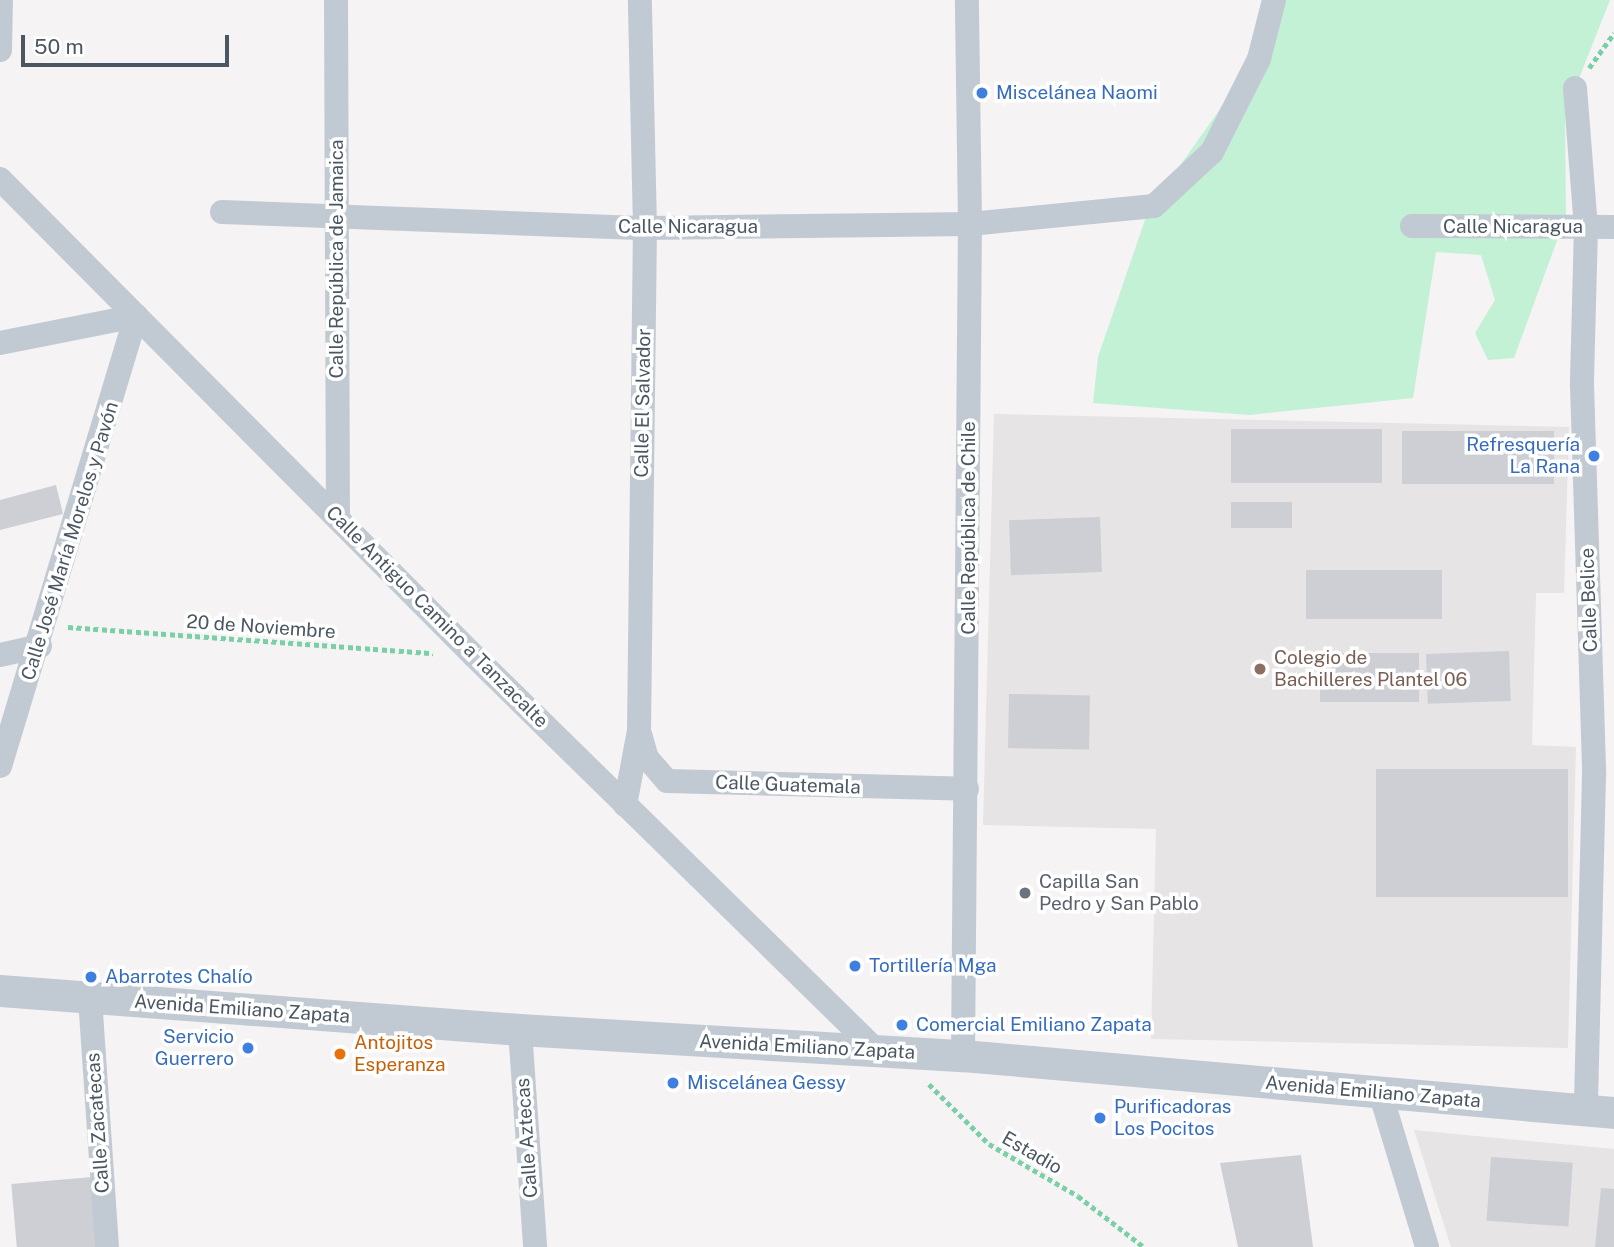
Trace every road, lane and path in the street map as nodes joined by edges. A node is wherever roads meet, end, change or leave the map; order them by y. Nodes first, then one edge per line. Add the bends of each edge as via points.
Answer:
1 (2, 0) edge
2 (336, 0) edge
3 (640, 0) edge
4 (967, 0) edge
5 (1274, 0) edge
6 (1614, 33) edge
7 (0, 50) edge
8 (1575, 88) joint
9 (0, 179) edge
10 (222, 212) dead end
11 (337, 215) junction
12 (970, 224) junction
13 (1412, 226) dead end
14 (1586, 227) junction
15 (1614, 227) edge
16 (645, 228) junction
17 (136, 316) junction
18 (0, 343) edge
19 (338, 518) junction
20 (43, 635) junction
21 (0, 655) edge
22 (474, 656) junction
23 (639, 731) junction
24 (0, 766) edge
25 (1604, 775) edge
26 (967, 789) junction
27 (625, 805) junction
28 (0, 991) edge
29 (89, 998) junction
30 (520, 1030) junction
31 (878, 1052) junction
32 (963, 1056) junction
33 (919, 1078) dead end
34 (1380, 1092) junction
35 (1600, 1112) edge
36 (107, 1247) edge
37 (535, 1247) edge
38 (1143, 1247) edge
39 (1427, 1247) edge

1 - 7 street
2 - 11 street, Calle República de Jamaica
3 - 16 street, Calle El Salvador
4 - 12 street, Calle República de Chile
5 - 12 street, Calle Nicaragua via 1259,59 1212,152 1154,206
6 - 8 path
8 - 14 street, Calle Belice
9 - 17 street, Calle Antiguo Camino a Tanzacalte
10 - 11 street, Calle Nicaragua
11 - 16 street, Calle Nicaragua
11 - 19 street, Calle República de Jamaica
12 - 16 street, Calle Nicaragua
12 - 26 street, Calle República de Chile
13 - 14 street, Calle Nicaragua
14 - 15 street, Calle Nicaragua
14 - 25 street, Calle Belice via 1582,385
16 - 23 street, Calle El Salvador
17 - 18 street
17 - 19 street, Calle Antiguo Camino a Tanzacalte
17 - 20 street, Calle José María Morelos y Pavón
19 - 22 street, Calle Antiguo Camino a Tanzacalte
20 - 21 street
20 - 22 path, 20 de Noviembre
20 - 24 street, Calle José María Morelos y Pavón
22 - 27 street, Calle Antiguo Camino a Tanzacalte
23 - 26 street, Calle Guatemala via 647,758 667,781
23 - 27 street, Calle El Salvador
25 - 35 street, Calle Belice
26 - 32 street, Calle República de Chile
27 - 31 street, Calle Antiguo Camino a Tanzacalte
28 - 29 street, Avenida Emiliano Zapata
29 - 30 street, Avenida Emiliano Zapata
29 - 36 street, Calle Zacatecas
30 - 31 street, Avenida Emiliano Zapata
30 - 37 street, Calle Aztecas
31 - 32 street, Avenida Emiliano Zapata
32 - 34 street, Avenida Emiliano Zapata
33 - 38 path, Estadio via 940,1091 989,1144 1078,1196
34 - 35 street, Avenida Emiliano Zapata
34 - 39 street

